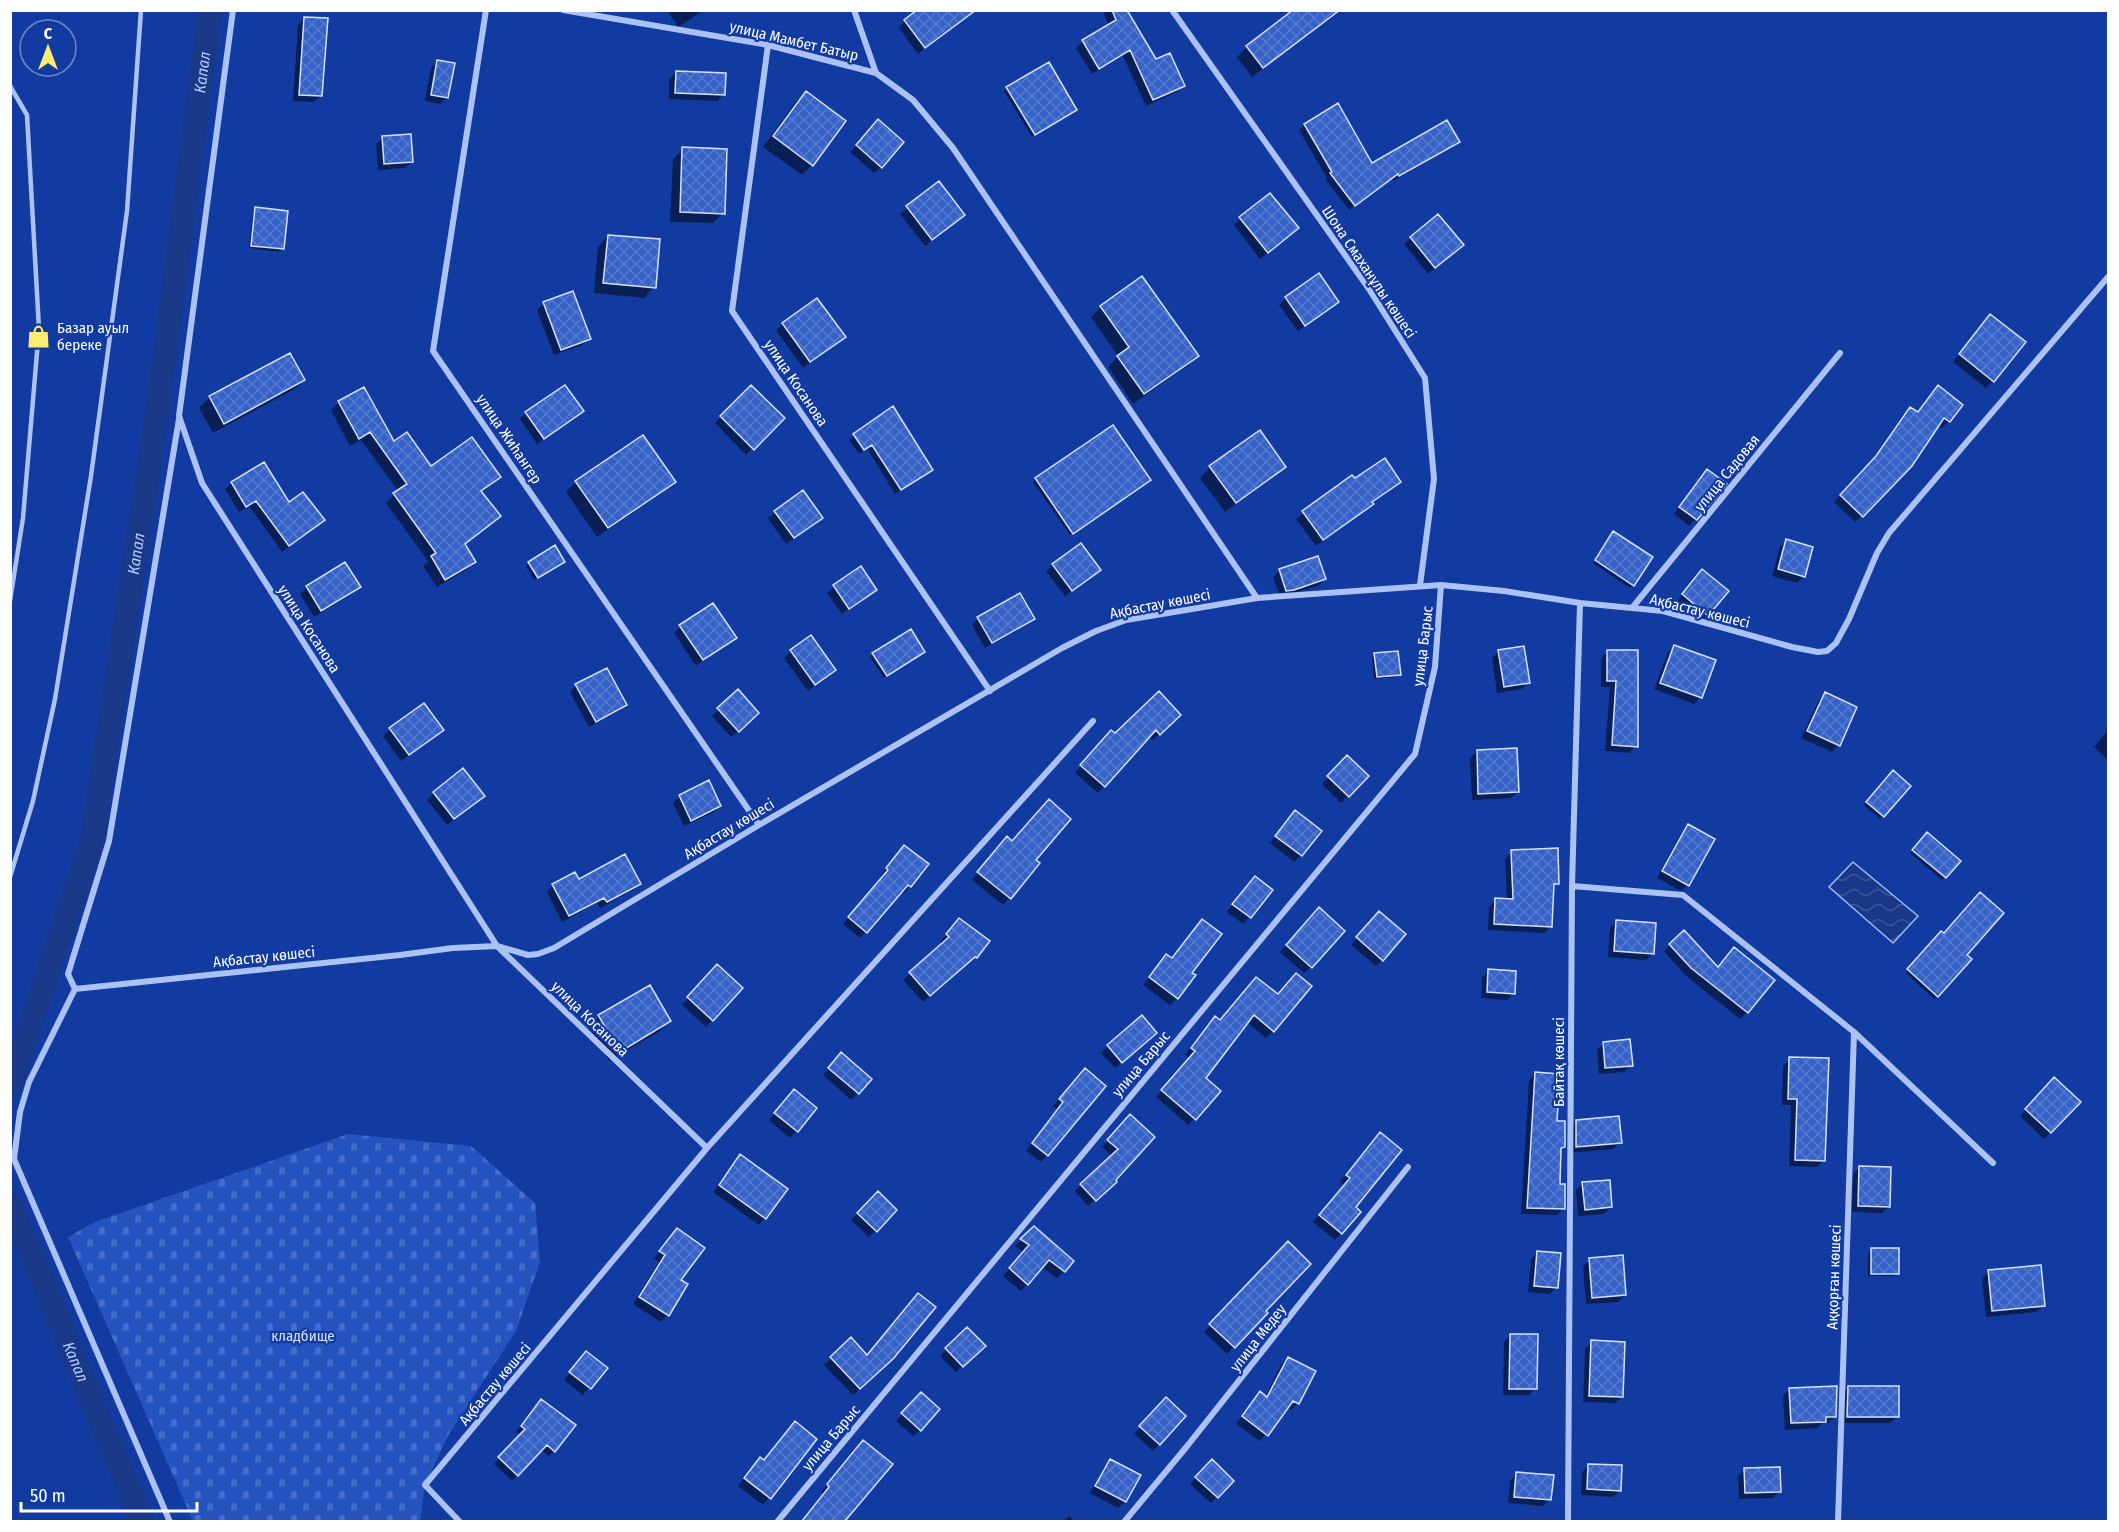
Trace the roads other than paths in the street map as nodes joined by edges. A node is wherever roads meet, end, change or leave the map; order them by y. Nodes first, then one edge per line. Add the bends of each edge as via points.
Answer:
1 (141, 10) edge
2 (233, 10) edge
3 (486, 10) edge
4 (563, 10) edge
5 (1172, 10) edge
6 (855, 11) edge
7 (768, 45) junction
8 (876, 73) junction
9 (10, 86) edge
10 (2109, 277) edge
11 (1840, 353) dead end
12 (179, 416) junction
13 (1420, 585) junction
14 (1441, 585) junction
15 (1257, 598) junction
16 (10, 601) edge
17 (1580, 603) junction
18 (1632, 608) junction
19 (990, 691) junction
20 (1093, 721) dead end
21 (759, 825) junction
22 (10, 877) edge
23 (1572, 886) junction
24 (497, 946) junction
25 (75, 989) junction
26 (1854, 1032) junction
27 (707, 1148) junction
28 (1993, 1162) dead end
29 (1408, 1167) dead end
30 (170, 1521) edge
31 (460, 1521) edge
32 (777, 1521) edge
33 (1124, 1521) edge
34 (1568, 1521) edge
35 (1838, 1521) edge

1 - 22 lane via 127,211 91,476 55,699 33,801
2 - 12 street, улица Косанова
3 - 21 street, улица Жиhангер via 434,351
4 - 7 street, улица Мамбет Батыр
5 - 13 street, Шона Смаханұлы көшесі via 1369,289 1425,378 1434,479
6 - 8 street
7 - 8 street, улица Мамбет Батыр
7 - 19 street, улица Косанова via 732,311
8 - 15 street, улица Мамбет Батыр via 913,100 953,148
9 - 16 lane via 27,115 39,329 23,518
10 - 18 street, Ақбастау көшесі via 1889,533 1849,619 1827,651 1792,647 1663,611
11 - 18 street, улица Садовая
12 - 24 street, улица Косанова via 202,483
12 - 25 street via 109,841 68,974
13 - 14 street, Ақбастау көшесі
13 - 15 street, Ақбастау көшесі
14 - 17 street, Ақбастау көшесі
14 - 32 street, улица Барыс via 1436,667 1415,754
15 - 19 street, Ақбастау көшесі via 1126,620 1062,648
17 - 18 street, Ақбастау көшесі
17 - 23 street, Байтақ көшесі
19 - 21 street, Ақбастау көшесі
20 - 27 street, Ақбастау көшесі
21 - 24 street, Ақбастау көшесі via 554,948 528,956
23 - 26 street via 1683,895
23 - 34 street, Байтақ көшесі
24 - 25 street, Ақбастау көшесі
24 - 27 street, улица Косанова
25 - 30 street via 29,1082 14,1159
26 - 28 street
26 - 35 street, Аққорған көшесі
27 - 31 street, Ақбастау көшесі via 425,1485
29 - 33 street, улица Медеу

